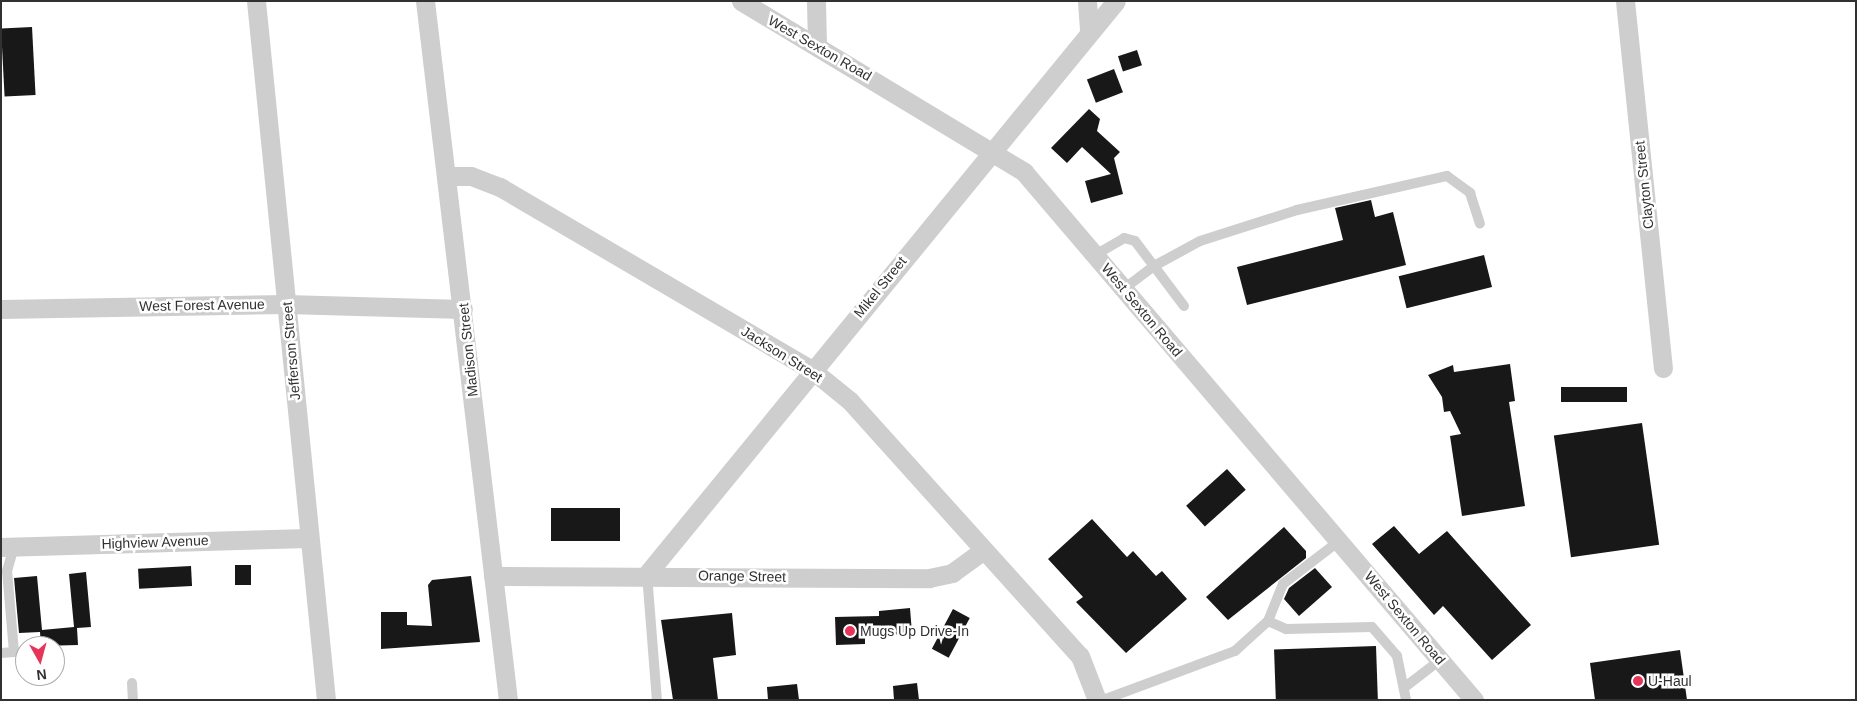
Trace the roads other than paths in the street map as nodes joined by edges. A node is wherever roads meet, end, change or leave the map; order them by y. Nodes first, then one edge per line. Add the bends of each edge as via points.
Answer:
1 (256, 1) edge
2 (425, 1) edge
3 (741, 1) edge
4 (816, 1) edge
5 (1087, 1) edge
6 (1116, 1) edge
7 (1625, 1) edge
8 (1089, 32) junction
9 (817, 46) junction
10 (992, 150) junction
11 (446, 176) junction
12 (1480, 223) dead end
13 (1095, 256) junction
14 (1154, 266) junction
15 (1124, 289) junction
16 (286, 304) junction
17 (1184, 306) dead end
18 (1, 309) edge
19 (463, 309) junction
20 (1663, 368) dead end
21 (812, 370) junction
22 (308, 538) junction
23 (1339, 541) junction
24 (7, 546) edge
25 (982, 551) junction
26 (647, 574) junction
27 (493, 576) junction
28 (1268, 621) junction
29 (1, 653) edge
30 (1440, 660) junction
31 (132, 683) dead end
32 (1405, 688) junction
33 (133, 700) edge
34 (326, 700) edge
35 (508, 700) edge
36 (657, 700) edge
37 (1097, 700) edge
38 (1103, 700) edge
39 (1406, 700) edge
40 (1474, 700) edge

1 - 16 street, Jefferson Street
2 - 11 street, Madison Street
3 - 9 street, West Sexton Road
4 - 9 street
5 - 8 street
6 - 8 street, Mikel Street
7 - 20 street, Clayton Street
8 - 10 street, Mikel Street
9 - 10 street, West Sexton Road
10 - 13 street, West Sexton Road via 1024,172
10 - 21 street, Mikel Street
11 - 19 street, Madison Street
11 - 21 street, Jackson Street via 472,176 500,187
12 - 14 lane via 1463,183 1436,176 1235,228
13 - 14 lane via 1130,238
13 - 15 street, West Sexton Road
14 - 15 lane
14 - 17 lane
15 - 23 street, West Sexton Road
16 - 18 street, West Forest Avenue
16 - 19 street, West Forest Avenue
16 - 22 street, Jefferson Street
19 - 27 street, Madison Street
21 - 25 street, Jackson Street via 850,401
21 - 26 street, Mikel Street
22 - 24 street, Highview Avenue
22 - 34 street, Jefferson Street
23 - 28 lane via 1283,584
23 - 30 street, West Sexton Road
24 - 29 lane via 14,652
25 - 26 street, Orange Street via 952,573 929,578
25 - 37 street, Jackson Street via 1080,656
26 - 27 street, Orange Street
26 - 36 lane
27 - 35 street, Madison Street
28 - 32 lane via 1286,629 1372,628 1397,656
28 - 38 lane via 1229,656
30 - 32 lane
30 - 40 street, West Sexton Road
31 - 33 lane
32 - 39 lane

